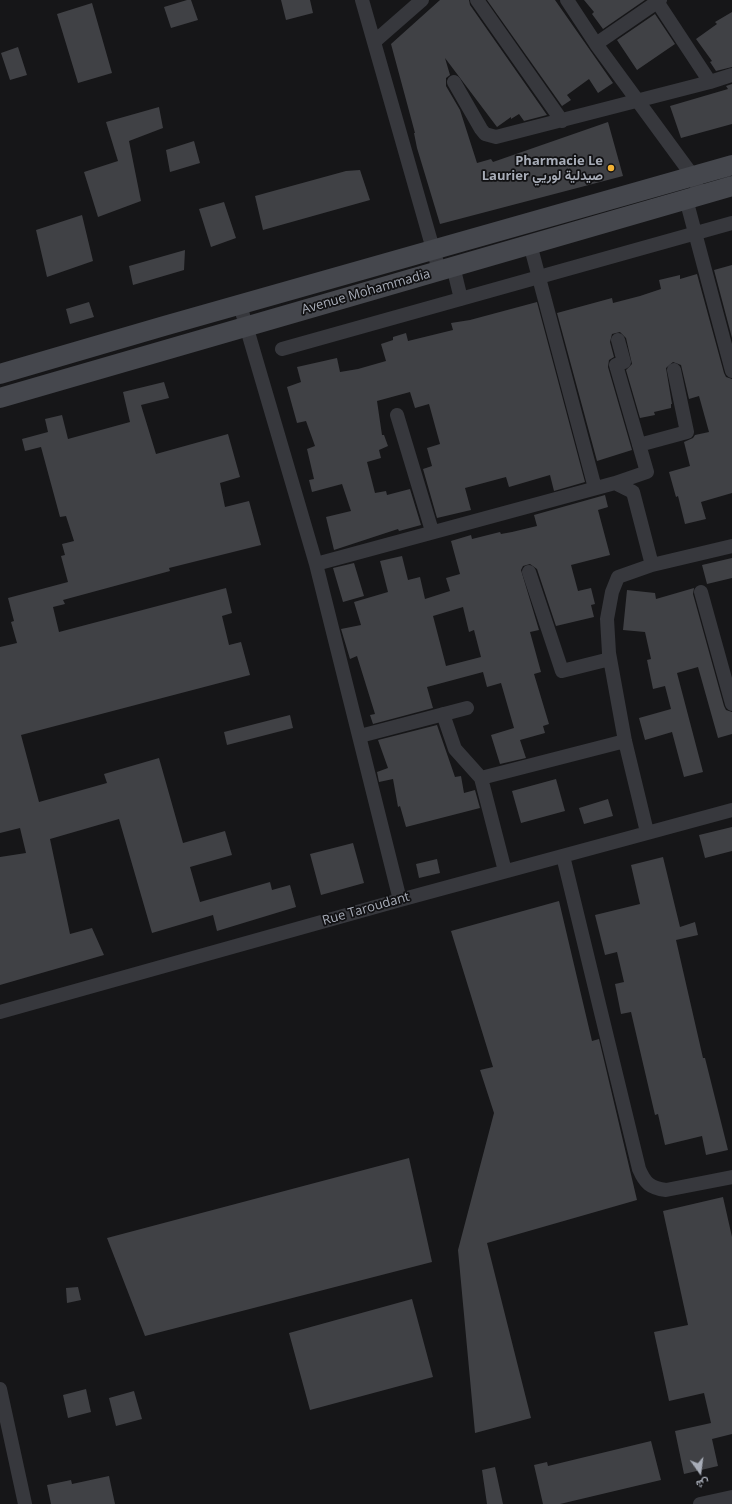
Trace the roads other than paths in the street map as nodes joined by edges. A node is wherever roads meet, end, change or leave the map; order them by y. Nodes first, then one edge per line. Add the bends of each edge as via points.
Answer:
1 (362, 0) edge
2 (422, 0) edge
3 (477, 0) edge
4 (567, 0) edge
5 (658, 1) edge
6 (374, 42) junction
7 (596, 44) junction
8 (732, 75) edge
9 (454, 82) dead end
10 (710, 82) junction
11 (636, 100) junction
12 (562, 121) junction
13 (732, 165) edge
14 (692, 175) junction
15 (732, 186) edge
16 (693, 197) junction
17 (732, 223) edge
18 (695, 233) junction
19 (530, 244) junction
20 (434, 250) junction
21 (446, 268) junction
22 (538, 277) junction
23 (461, 299) junction
24 (240, 305) junction
25 (246, 327) junction
26 (618, 340) dead end
27 (282, 349) dead end
28 (674, 370) dead end
29 (732, 371) edge
30 (0, 374) edge
31 (0, 398) edge
32 (397, 415) dead end
33 (639, 445) junction
34 (615, 483) junction
35 (595, 488) junction
36 (432, 531) junction
37 (732, 546) edge
38 (316, 564) junction
39 (652, 565) junction
40 (529, 572) dead end
41 (700, 592) dead end
42 (610, 659) junction
43 (732, 704) edge
44 (466, 708) dead end
45 (443, 714) junction
46 (360, 736) junction
47 (625, 741) junction
48 (481, 778) junction
49 (732, 810) edge
50 (647, 832) junction
51 (563, 856) junction
52 (505, 871) junction
53 (400, 900) junction
54 (0, 1012) edge
55 (732, 1177) edge
56 (0, 1389) edge
57 (732, 1497) edge
58 (25, 1504) edge
59 (700, 1504) edge

1 - 6 street
2 - 6 street
3 - 12 street
4 - 7 street
5 - 7 street
5 - 10 street
6 - 20 street
7 - 11 street
8 - 10 street
9 - 12 street via 480,130 490,136 496,137
10 - 11 street
11 - 12 street
11 - 14 street
13 - 14 street, Avenue Mohammadia
14 - 16 street
14 - 20 street, Avenue Mohammadia
15 - 16 street, Avenue Mohammadia
16 - 18 street
16 - 19 street, Avenue Mohammadia
17 - 18 street
18 - 22 street
18 - 29 street
19 - 21 street, Avenue Mohammadia
19 - 22 street
20 - 21 street
20 - 24 street, Avenue Mohammadia
21 - 23 street
21 - 25 street, Avenue Mohammadia
22 - 23 street
22 - 35 street
23 - 27 street
24 - 25 street
24 - 30 street, Avenue Mohammadia
25 - 31 street, Avenue Mohammadia
25 - 38 street
26 - 33 street via 624,362 616,365
28 - 33 street via 687,432
32 - 36 street
33 - 34 street via 647,472
34 - 35 street
34 - 39 street via 633,492
35 - 36 street
36 - 38 street
37 - 39 street
38 - 46 street
39 - 42 street via 618,577 612,592 607,619
40 - 42 street via 562,671
41 - 43 street
42 - 47 street
44 - 45 street
45 - 46 street
45 - 48 street via 455,749
46 - 53 street
47 - 48 street
47 - 50 street
48 - 52 street
49 - 50 street, Rue Taroudant
50 - 51 street, Rue Taroudant
51 - 52 street, Rue Taroudant
51 - 55 street via 643,1180 656,1189 666,1190
52 - 53 street, Rue Taroudant
53 - 54 street, Rue Taroudant
56 - 58 street
57 - 59 street

